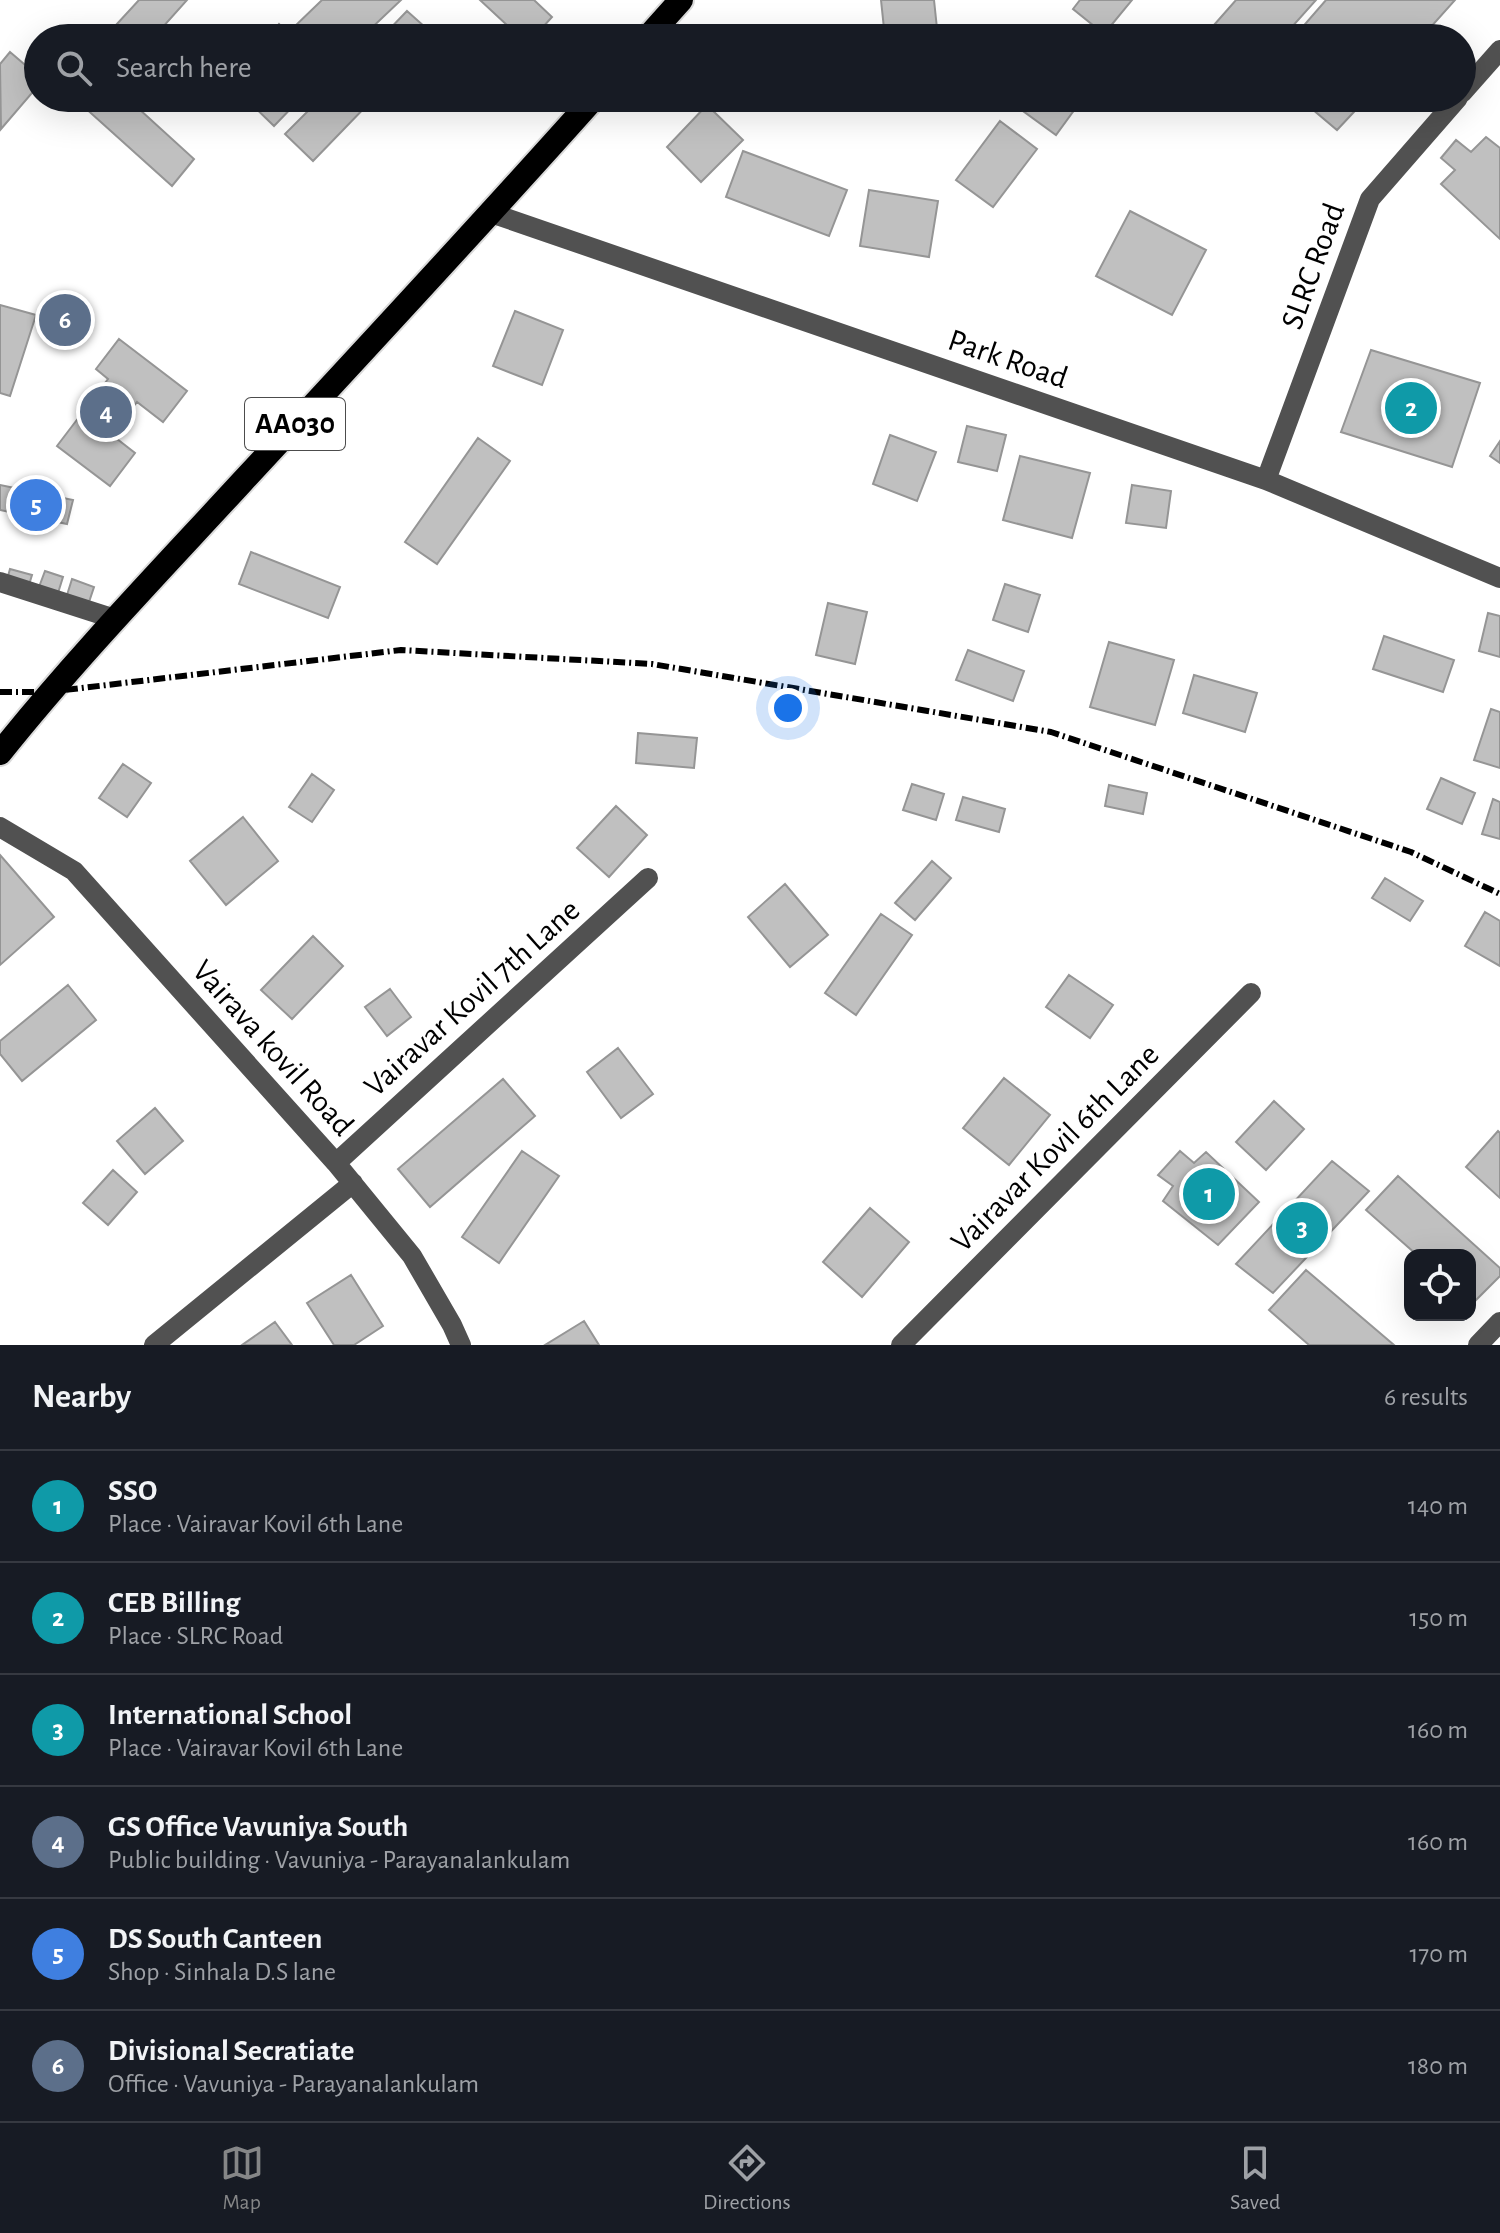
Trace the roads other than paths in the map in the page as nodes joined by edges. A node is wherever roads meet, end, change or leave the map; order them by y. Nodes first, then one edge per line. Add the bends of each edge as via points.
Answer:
1 (681, 0) edge
2 (660, 24) edge
3 (1500, 50) edge
4 (1476, 77) edge
5 (581, 112) edge
6 (1446, 112) edge
7 (491, 213) junction
8 (1266, 480) junction
9 (1500, 578) edge
10 (0, 582) edge
11 (115, 619) junction
12 (0, 753) edge
13 (0, 827) edge
14 (648, 878) dead end
15 (1251, 993) dead end
16 (336, 1163) junction
17 (353, 1183) junction
18 (1500, 1322) edge
19 (154, 1345) edge
20 (461, 1345) edge
21 (901, 1345) edge
22 (1478, 1345) edge

1 - 2 highway
3 - 4 street
5 - 7 highway, AA030
6 - 8 street, SLRC Road via 1370,199
7 - 8 street, Park Road
7 - 11 highway, AA030
8 - 9 street, Park Road
10 - 11 street
11 - 12 highway, AA030
13 - 16 street, Vairava kovil Road via 74,871
14 - 16 street, Vairavar Kovil 7th Lane
15 - 21 street, Vairavar Kovil 6th Lane
16 - 17 street, Vairava kovil Road
17 - 19 street
17 - 20 street, Vairava kovil Road via 412,1256
18 - 22 street

